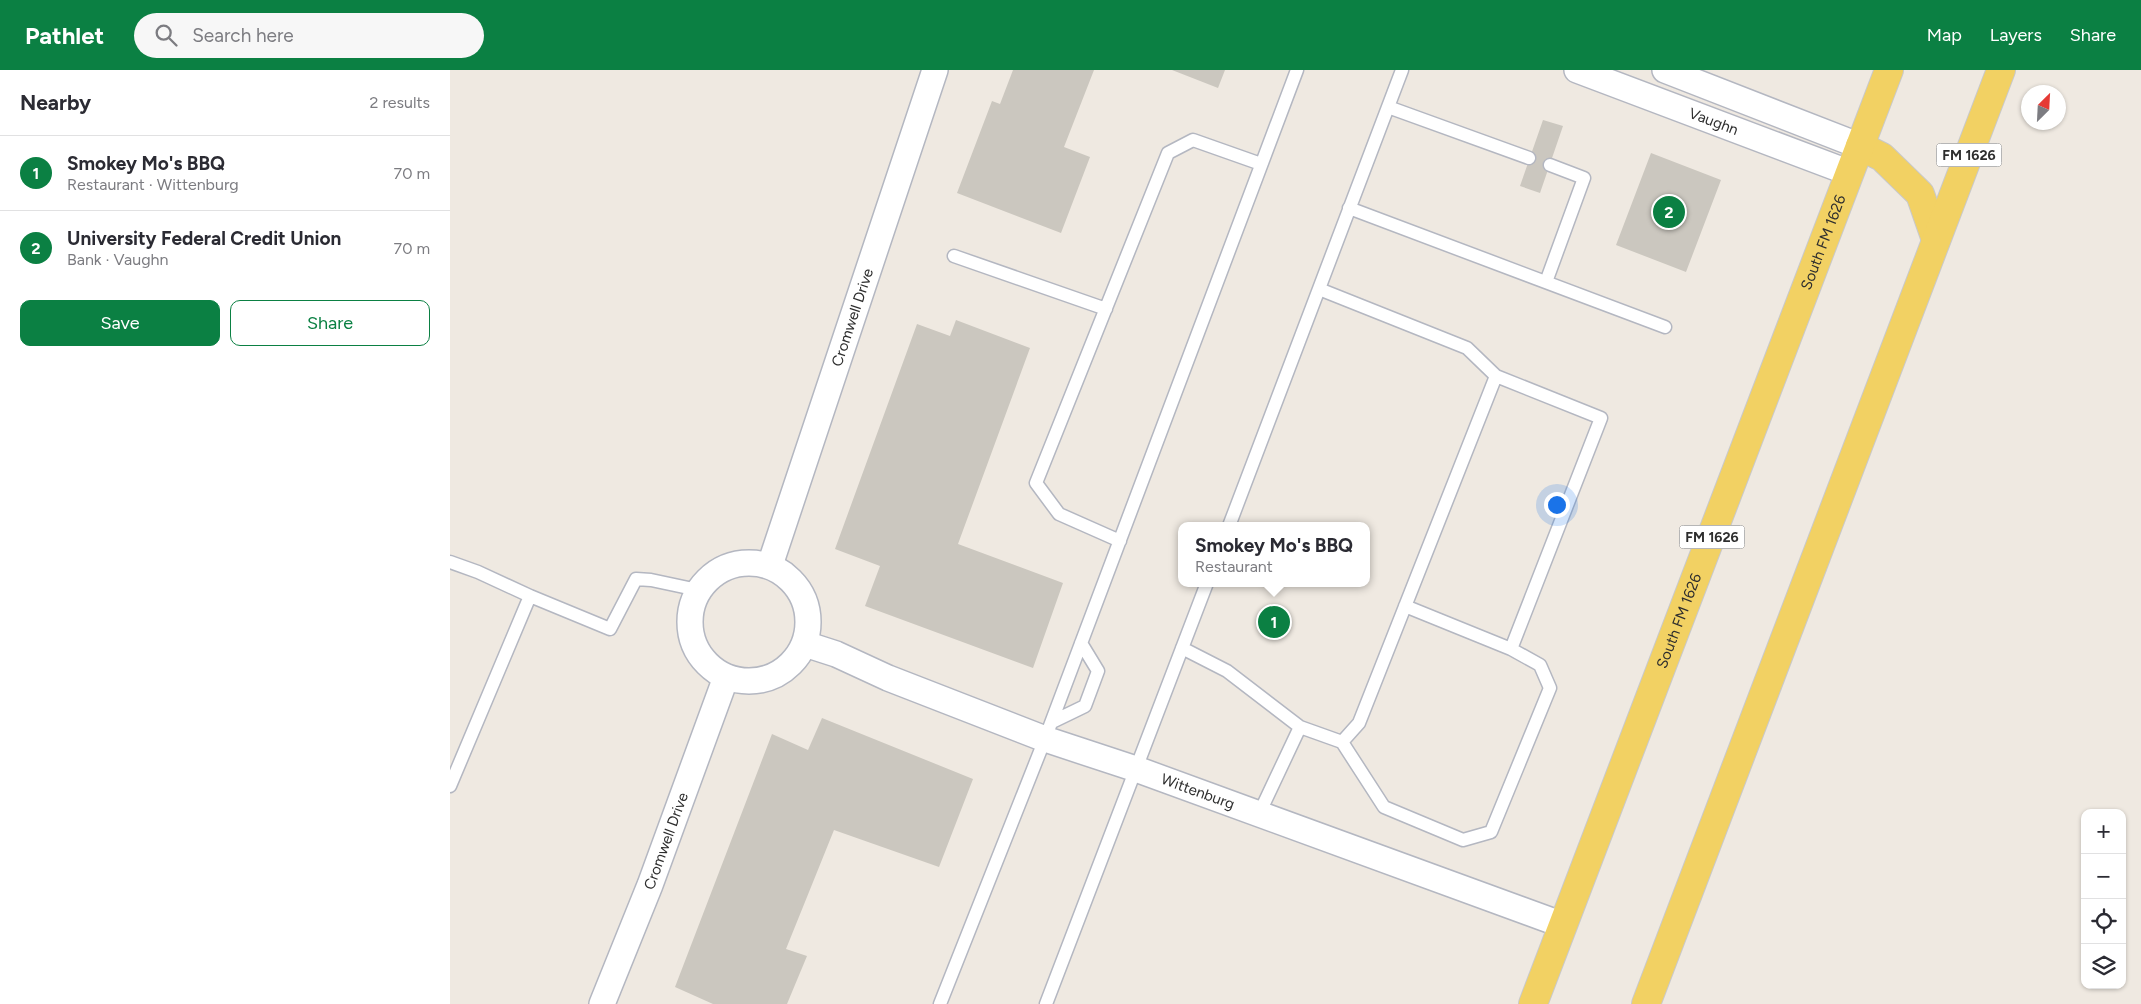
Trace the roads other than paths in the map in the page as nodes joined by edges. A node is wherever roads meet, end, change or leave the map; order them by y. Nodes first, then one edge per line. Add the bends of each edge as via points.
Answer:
1 (936, 70) edge
2 (1297, 70) edge
3 (1402, 70) edge
4 (1577, 70) edge
5 (1665, 70) edge
6 (1889, 70) edge
7 (2001, 70) edge
8 (1388, 107) junction
9 (1860, 146) junction
10 (1529, 158) dead end
11 (1262, 164) junction
12 (1550, 165) dead end
13 (1850, 172) junction
14 (1349, 208) junction
15 (1936, 240) junction
16 (954, 256) dead end
17 (1546, 282) junction
18 (1318, 289) junction
19 (1106, 308) junction
20 (1665, 327) dead end
21 (1496, 376) junction
22 (1231, 522) edge
23 (1120, 541) junction
24 (450, 562) edge
25 (770, 565) junction
26 (1205, 587) edge
27 (698, 590) junction
28 (530, 596) junction
29 (1406, 606) junction
30 (1081, 643) junction
31 (805, 644) junction
32 (1182, 648) junction
33 (1511, 649) junction
34 (726, 677) junction
35 (1300, 727) junction
36 (1048, 730) junction
37 (1342, 742) junction
38 (1136, 769) junction
39 (450, 786) edge
40 (1259, 814) junction
41 (1563, 925) junction
42 (602, 1004) edge
43 (940, 1004) edge
44 (1046, 1004) edge
45 (1533, 1004) edge
46 (1646, 1004) edge

1 - 25 street, Cromwell Drive
2 - 11 lane
3 - 8 lane
4 - 13 street, Vaughn
5 - 9 street, Vaughn
6 - 9 main road, South FM 1626 / FM 1626
7 - 15 main road, FM 1626
8 - 10 lane
8 - 14 lane
9 - 13 main road, South FM 1626 / FM 1626
9 - 15 main road via 1882,156 1920,194
11 - 19 lane via 1192,140 1168,153
11 - 23 lane
12 - 17 lane via 1584,178
13 - 41 main road, South FM 1626 / FM 1626
14 - 17 lane
14 - 18 lane
15 - 46 main road, FM 1626
16 - 19 lane
17 - 20 lane
18 - 21 lane via 1467,348
18 - 22 lane
19 - 23 lane via 1036,483 1059,514
21 - 29 lane
21 - 33 lane via 1601,418
23 - 30 lane
24 - 28 lane
25 - 27 street via 750,562 730,565 712,575
25 - 31 street via 800,589 807,606 809,625
26 - 32 lane
27 - 28 lane via 636,579 610,629
27 - 34 street via 691,610 690,630 696,649 709,666
28 - 39 lane
29 - 33 lane
29 - 37 lane via 1359,723
30 - 36 lane
30 - 36 lane via 1098,671 1085,706
31 - 34 street via 796,660 764,680
31 - 36 street, Wittenburg via 888,678
32 - 35 lane via 1227,671
32 - 38 lane
33 - 37 lane via 1540,664 1550,688 1491,832 1463,840 1384,807
34 - 42 street, Cromwell Drive via 650,885
35 - 37 lane
35 - 40 lane
36 - 38 street, Wittenburg
36 - 43 lane
38 - 40 street, Wittenburg
38 - 44 lane
40 - 41 street, Wittenburg
41 - 45 main road, South FM 1626 / FM 1626

